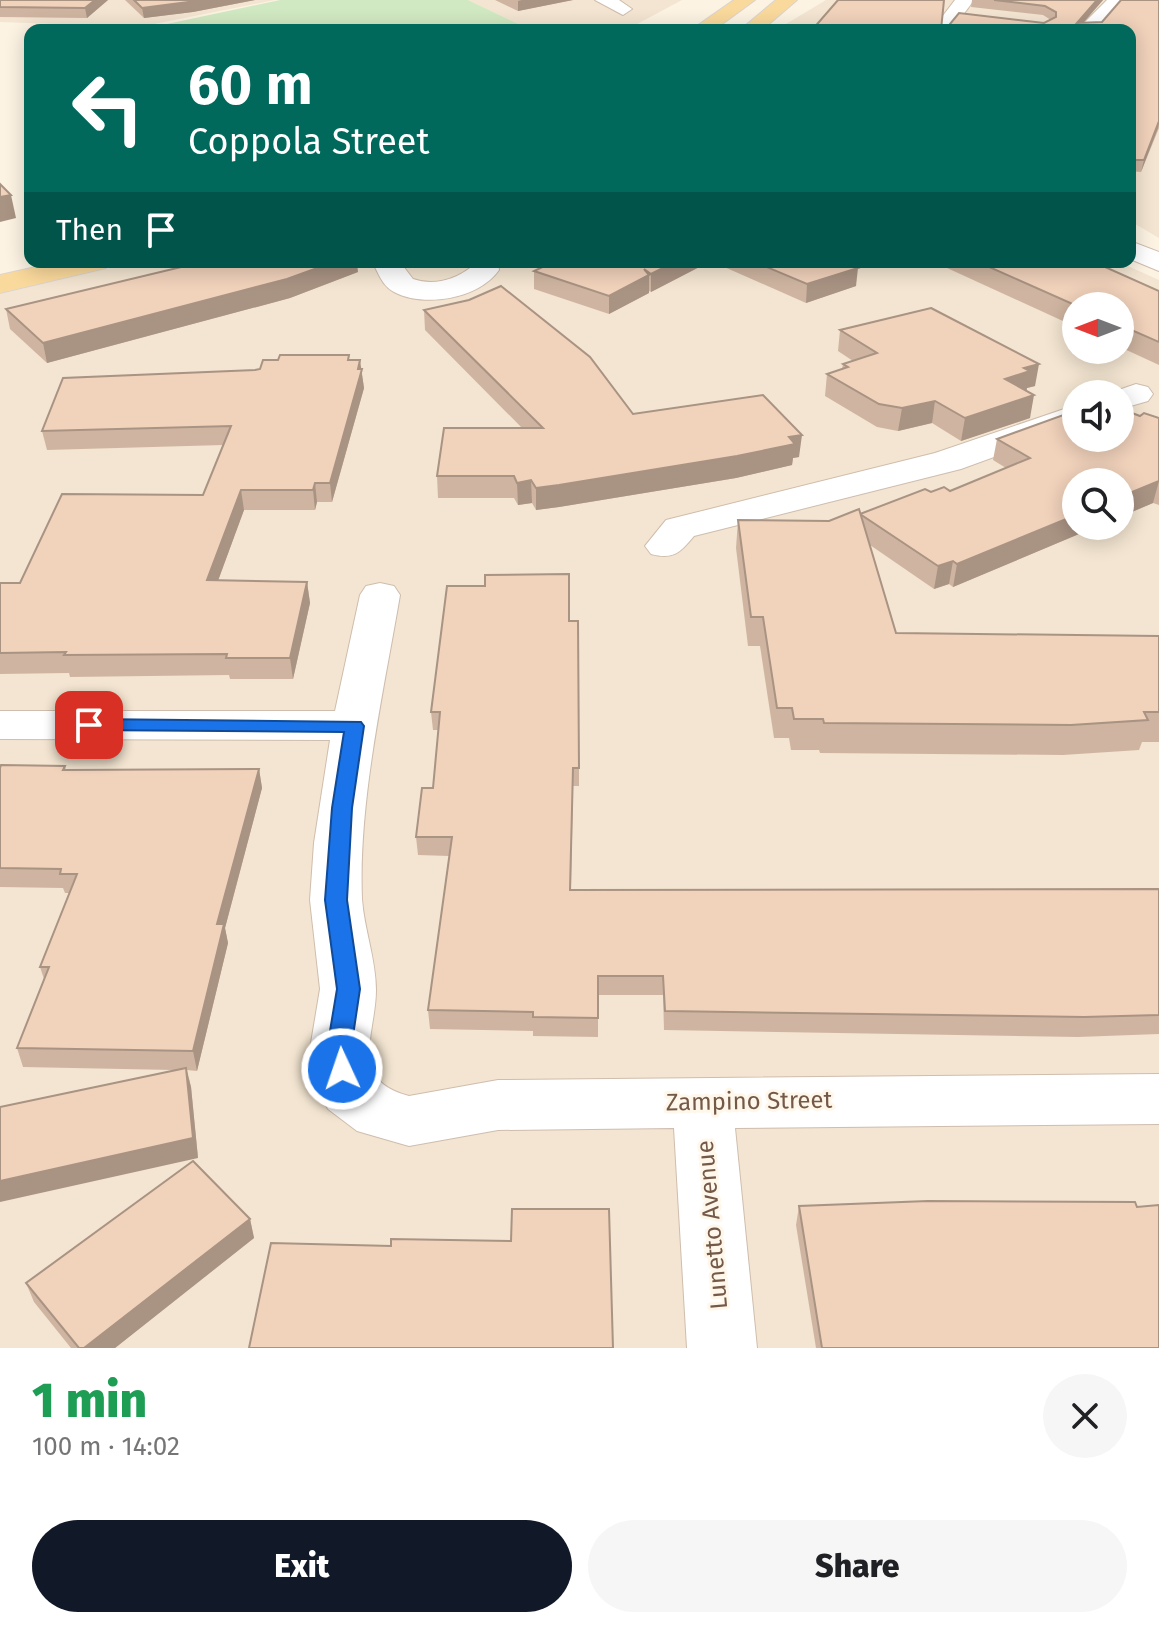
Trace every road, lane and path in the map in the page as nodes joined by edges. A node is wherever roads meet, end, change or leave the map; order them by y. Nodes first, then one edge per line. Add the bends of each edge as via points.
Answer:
1 (604, 0) edge
2 (746, 0) edge
3 (788, 0) edge
4 (1117, 0) edge
5 (623, 9) dead end
6 (954, 15) edge
7 (984, 18) edge
8 (710, 24) edge
9 (758, 24) edge
10 (1093, 24) edge
11 (1136, 252) edge
12 (24, 254) edge
13 (0, 259) edge
14 (1159, 262) edge
15 (70, 268) edge
16 (389, 268) edge
17 (485, 268) edge
18 (0, 284) edge
19 (1062, 420) edge
20 (665, 546) dead end
21 (380, 595) dead end
22 (0, 725) edge
23 (355, 726) junction
24 (1159, 1099) edge
25 (702, 1101) junction
26 (722, 1348) edge

1 - 5 street
2 - 8 main road
3 - 9 main road
4 - 10 street
6 - 7 street
11 - 14 street
12 - 13 main road
15 - 18 main road
16 - 17 street via 402,284 442,290 476,280
19 - 20 street via 948,461 680,528
21 - 23 street
22 - 23 street
23 - 25 street, Zampino Street via 342,808 336,900 348,989 339,1049 349,1092 378,1113 409,1121 498,1105
24 - 25 street, Zampino Street
25 - 26 street, Lunetto Avenue

